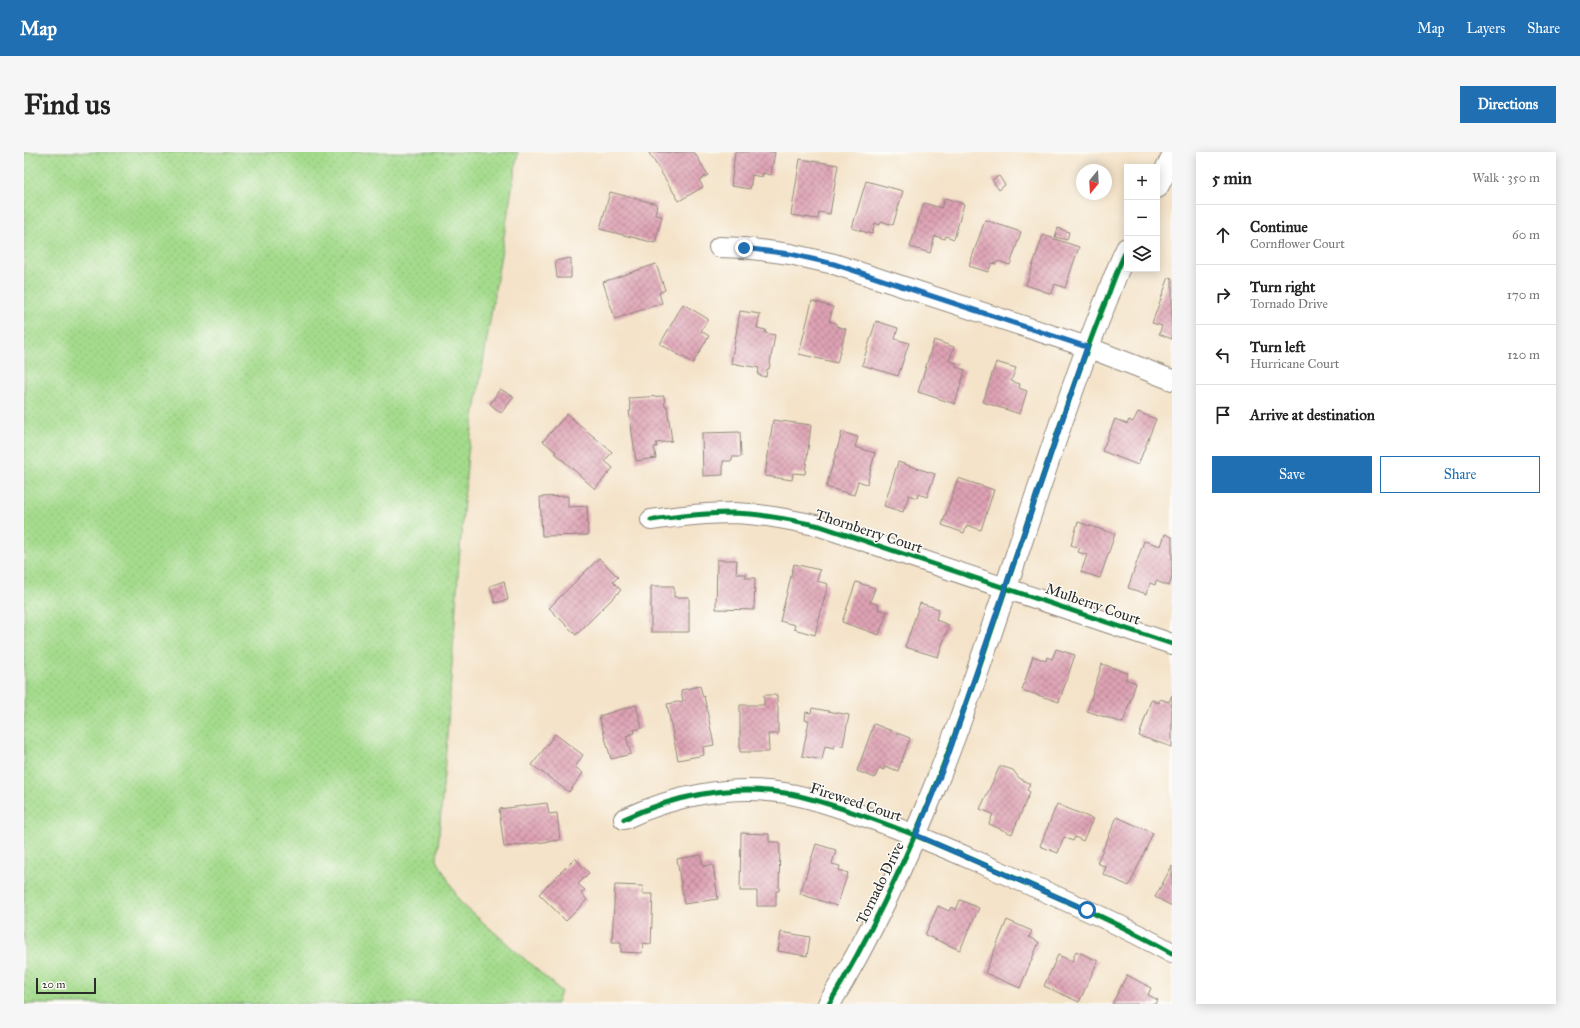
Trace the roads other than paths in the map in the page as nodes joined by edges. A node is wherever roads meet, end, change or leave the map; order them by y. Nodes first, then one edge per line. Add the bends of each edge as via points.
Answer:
1 (1172, 158) edge
2 (1160, 180) edge
3 (719, 247) dead end
4 (1124, 256) edge
5 (1087, 347) junction
6 (1172, 380) edge
7 (651, 520) dead end
8 (1006, 588) junction
9 (1172, 644) edge
10 (624, 819) dead end
11 (916, 835) junction
12 (1172, 953) edge
13 (830, 1004) edge

1 - 2 street
3 - 5 street via 790,254 834,264
4 - 5 street, Tornado Drive
5 - 6 street
5 - 8 street, Tornado Drive
7 - 8 street, Thornberry Court via 695,514 735,513 777,517 820,526
8 - 9 street, Mulberry Court
8 - 11 street, Tornado Drive via 947,759
10 - 11 street, Fireweed Court via 672,800 709,793 748,790 784,793 818,800
11 - 12 street, Fireweed Court via 1087,910
11 - 13 street, Tornado Drive via 886,901

